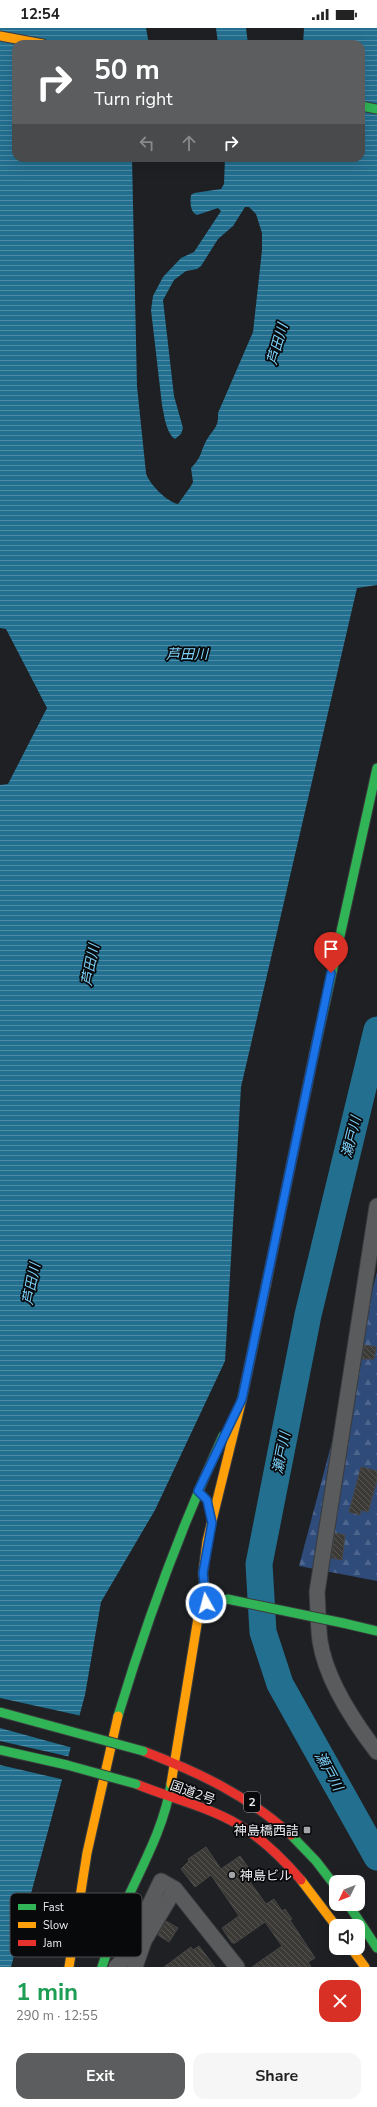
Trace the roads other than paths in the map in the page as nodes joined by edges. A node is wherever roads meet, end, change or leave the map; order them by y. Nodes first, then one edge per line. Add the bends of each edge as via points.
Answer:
1 (0, 36) edge
2 (22, 40) edge
3 (365, 107) edge
4 (377, 109) edge
5 (377, 768) edge
6 (377, 1206) edge
7 (242, 1399) junction
8 (198, 1491) junction
9 (212, 1523) junction
10 (206, 1603) junction
11 (377, 1630) edge
12 (0, 1712) edge
13 (0, 1750) edge
14 (377, 1752) edge
15 (175, 1762) junction
16 (169, 1797) junction
17 (329, 1878) edge
18 (174, 1889) junction
19 (81, 1893) edge
20 (130, 1893) edge
21 (353, 1911) edge
22 (331, 1919) edge
23 (142, 1921) edge
24 (142, 1947) edge
25 (377, 1948) edge
26 (356, 1955) edge
27 (70, 1957) edge
28 (105, 1957) edge
29 (125, 1957) edge
30 (138, 1957) edge
31 (69, 1967) edge
32 (102, 1967) edge
33 (116, 1967) edge
34 (135, 1967) edge
35 (237, 1967) edge
36 (365, 1967) edge

1 - 2 main road
3 - 4 main road
5 - 7 main road via 331,973
6 - 14 street via 317,1592 320,1642 334,1684 364,1736
7 - 8 main road
7 - 9 main road
8 - 9 main road via 207,1500
8 - 19 main road via 158,1588 120,1708
9 - 10 main road via 203,1573
10 - 11 main road, bridge via 227,1599
10 - 15 main road via 198,1618
12 - 15 main road, 国道2号 / 2, bridge via 80,1732
13 - 16 main road, 国道2号 / 2, bridge via 136,1784
15 - 16 main road
15 - 17 main road, 国道2号 / 2 via 215,1780 273,1818 300,1843
16 - 20 main road
16 - 22 main road, 国道2号 / 2 via 223,1817 250,1832 301,1881
18 - 23 street via 161,1881
18 - 24 street
18 - 35 street
21 - 25 main road
26 - 36 main road
27 - 31 main road
28 - 32 main road
29 - 33 street
30 - 34 street

